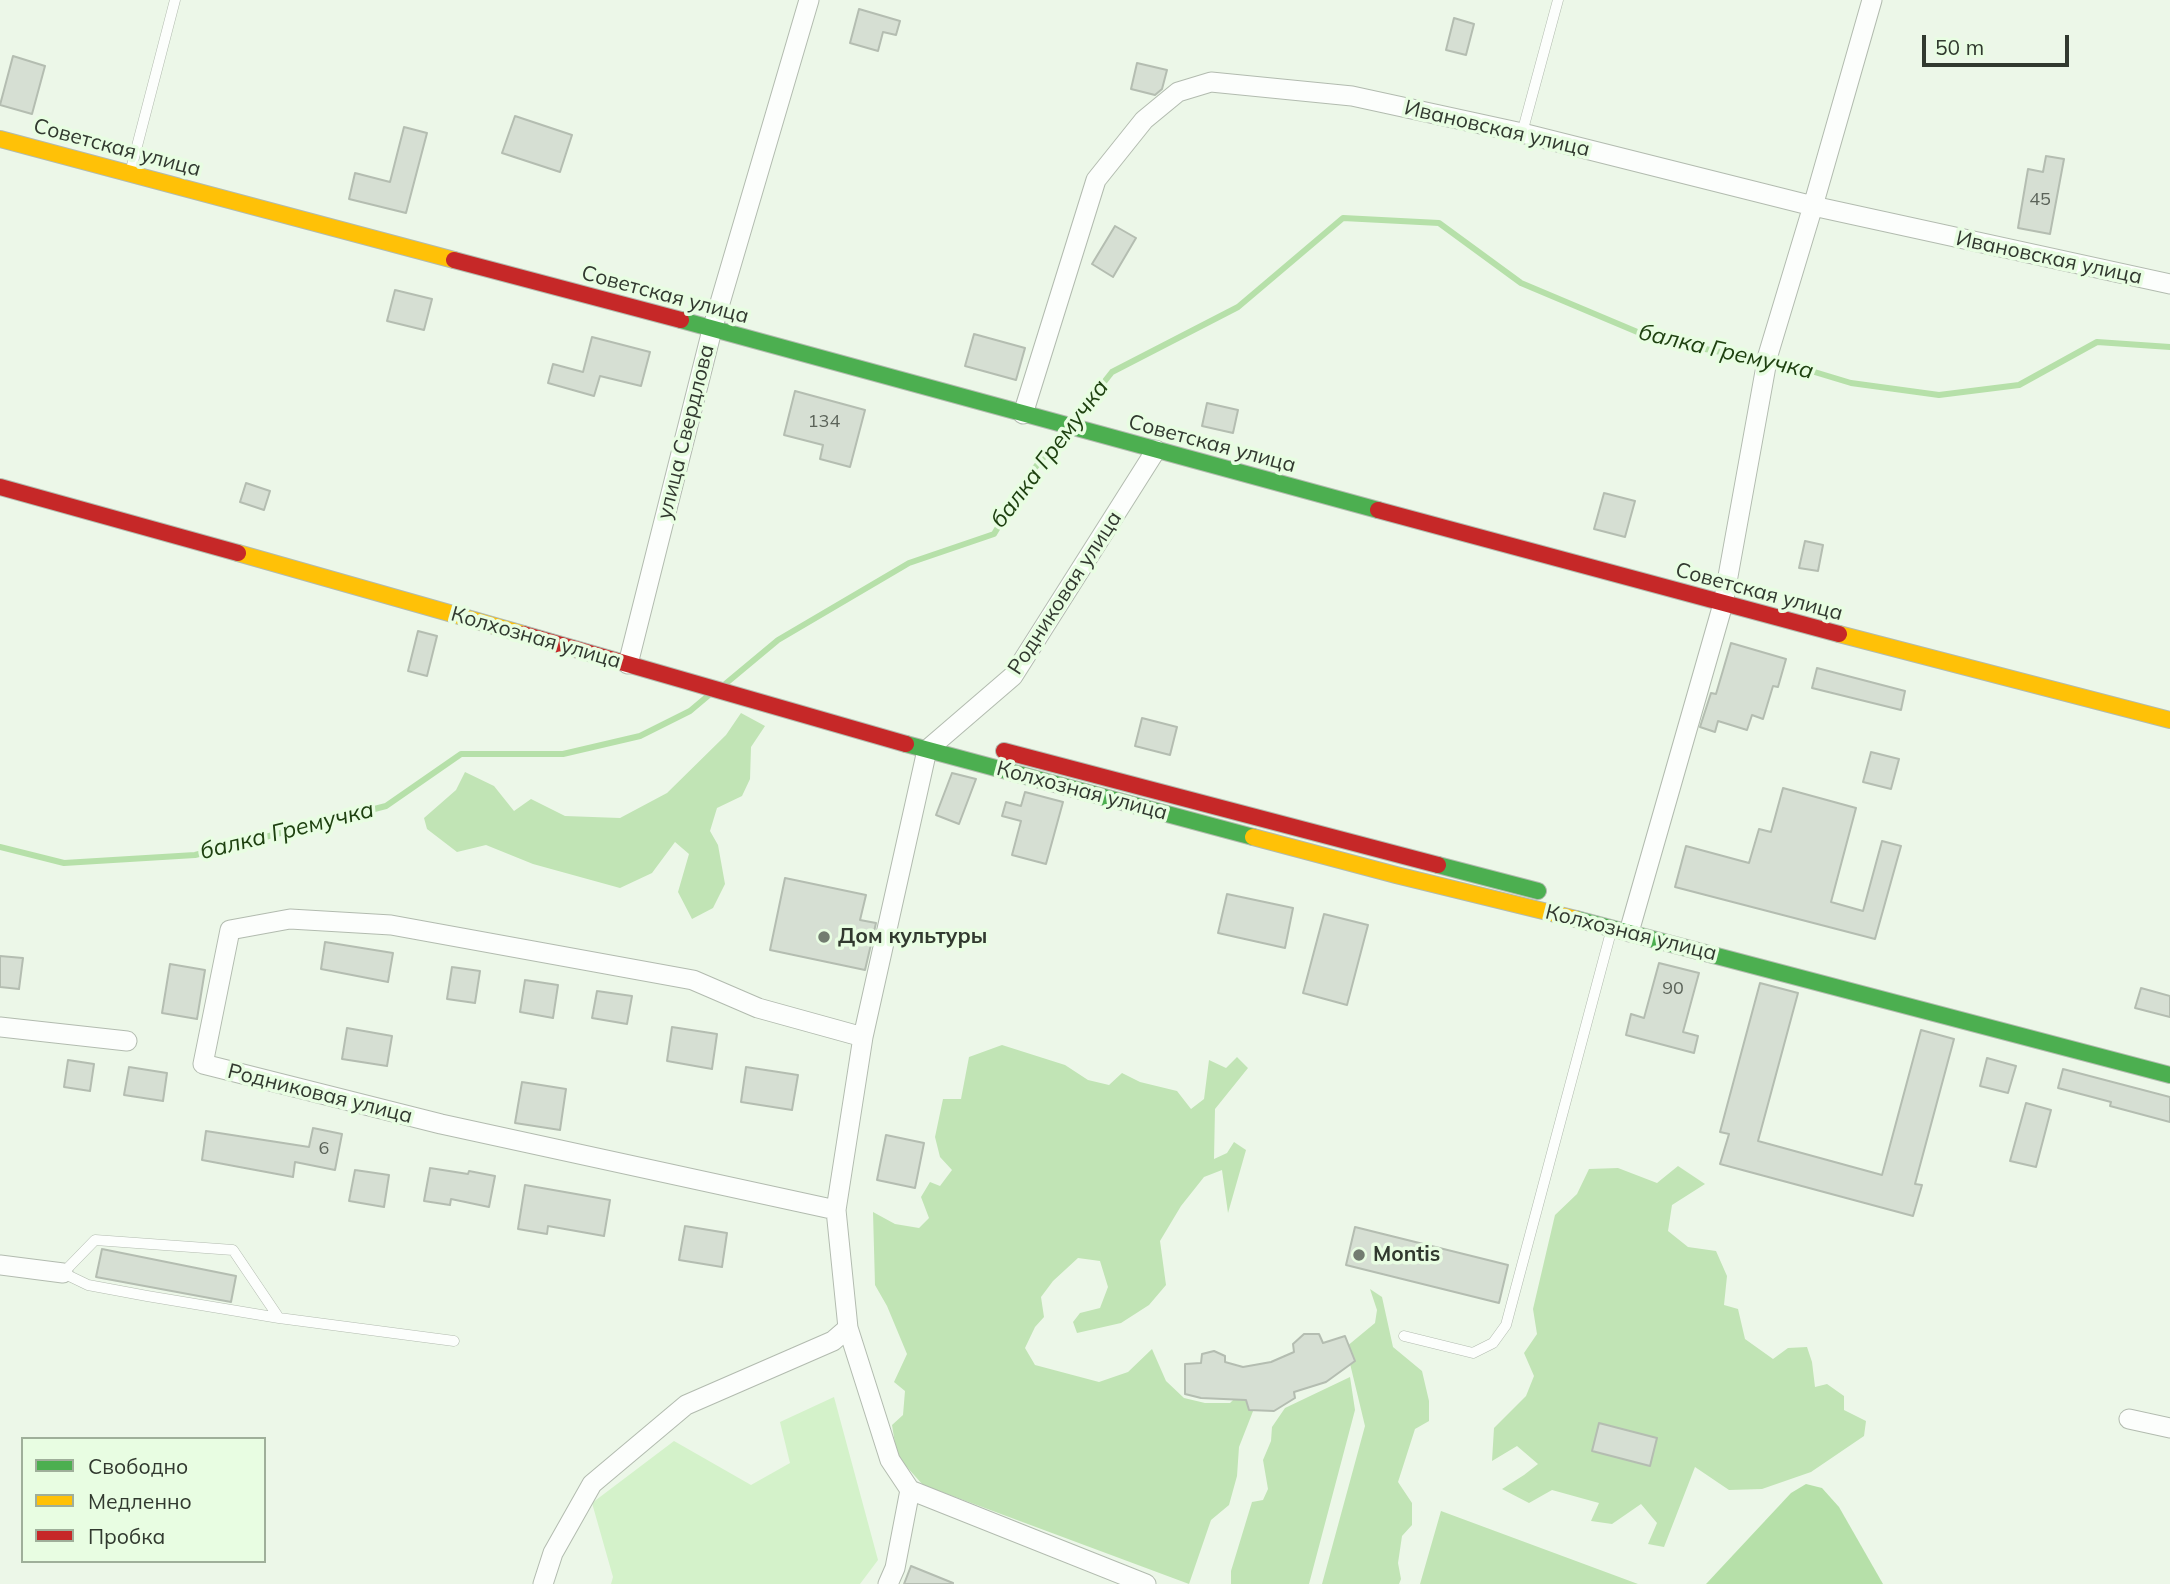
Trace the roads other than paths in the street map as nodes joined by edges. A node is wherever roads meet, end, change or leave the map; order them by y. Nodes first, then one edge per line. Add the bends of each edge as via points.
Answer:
1 (175, 0) edge
2 (809, 0) edge
3 (1558, 0) edge
4 (1871, 0) edge
5 (1522, 133) junction
6 (0, 139) edge
7 (130, 173) junction
8 (1813, 206) junction
9 (2170, 284) edge
10 (712, 330) junction
11 (1023, 414) junction
12 (1156, 450) junction
13 (0, 487) edge
14 (1723, 604) junction
15 (628, 664) junction
16 (2170, 720) edge
17 (959, 740) dead end
18 (933, 746) junction
19 (986, 747) dead end
20 (1552, 895) dead end
21 (1628, 922) junction
22 (0, 1027) edge
23 (863, 1037) junction
24 (127, 1041) dead end
25 (2170, 1075) edge
26 (836, 1210) junction
27 (0, 1265) edge
28 (64, 1273) junction
29 (279, 1318) junction
30 (848, 1328) junction
31 (1404, 1336) dead end
32 (454, 1341) dead end
33 (2129, 1419) dead end
34 (2170, 1428) edge
35 (910, 1490) junction
36 (543, 1584) edge
37 (888, 1584) edge
38 (1146, 1584) edge

1 - 7 lane
2 - 10 street, улица Свердлова
3 - 5 lane
4 - 8 street
5 - 8 street, Ивановская улица
5 - 11 street, Ивановская улица via 1352,96 1211,82 1178,92 1144,120 1096,180
6 - 7 street, Советская улица
7 - 10 street, Советская улица
8 - 9 street, Ивановская улица
8 - 14 street via 1768,355
10 - 11 street, Советская улица
10 - 15 street, улица Свердлова
11 - 12 street, Советская улица
12 - 14 street, Советская улица
12 - 18 street, Родниковая улица via 1013,676
13 - 15 street, Колхозная улица
14 - 16 street, Советская улица
14 - 21 street
15 - 18 street, Колхозная улица
17 - 18 street, Колхозная улица
18 - 21 street, Колхозная улица via 1396,875
18 - 23 street
19 - 20 street, Колхозная улица
21 - 25 street, Колхозная улица
21 - 31 lane via 1506,1325 1493,1343 1473,1353
22 - 24 street
23 - 26 street
23 - 26 street, Родниковая улица via 758,1008 693,979 391,925 290,919 230,930 203,1064 441,1124
26 - 30 street
27 - 28 street
28 - 29 lane via 88,1285
28 - 29 lane via 96,1240 233,1250
29 - 32 lane
30 - 35 street via 890,1460
30 - 36 street via 833,1341 686,1405 592,1484 553,1553
33 - 34 street
35 - 37 street
35 - 38 street

